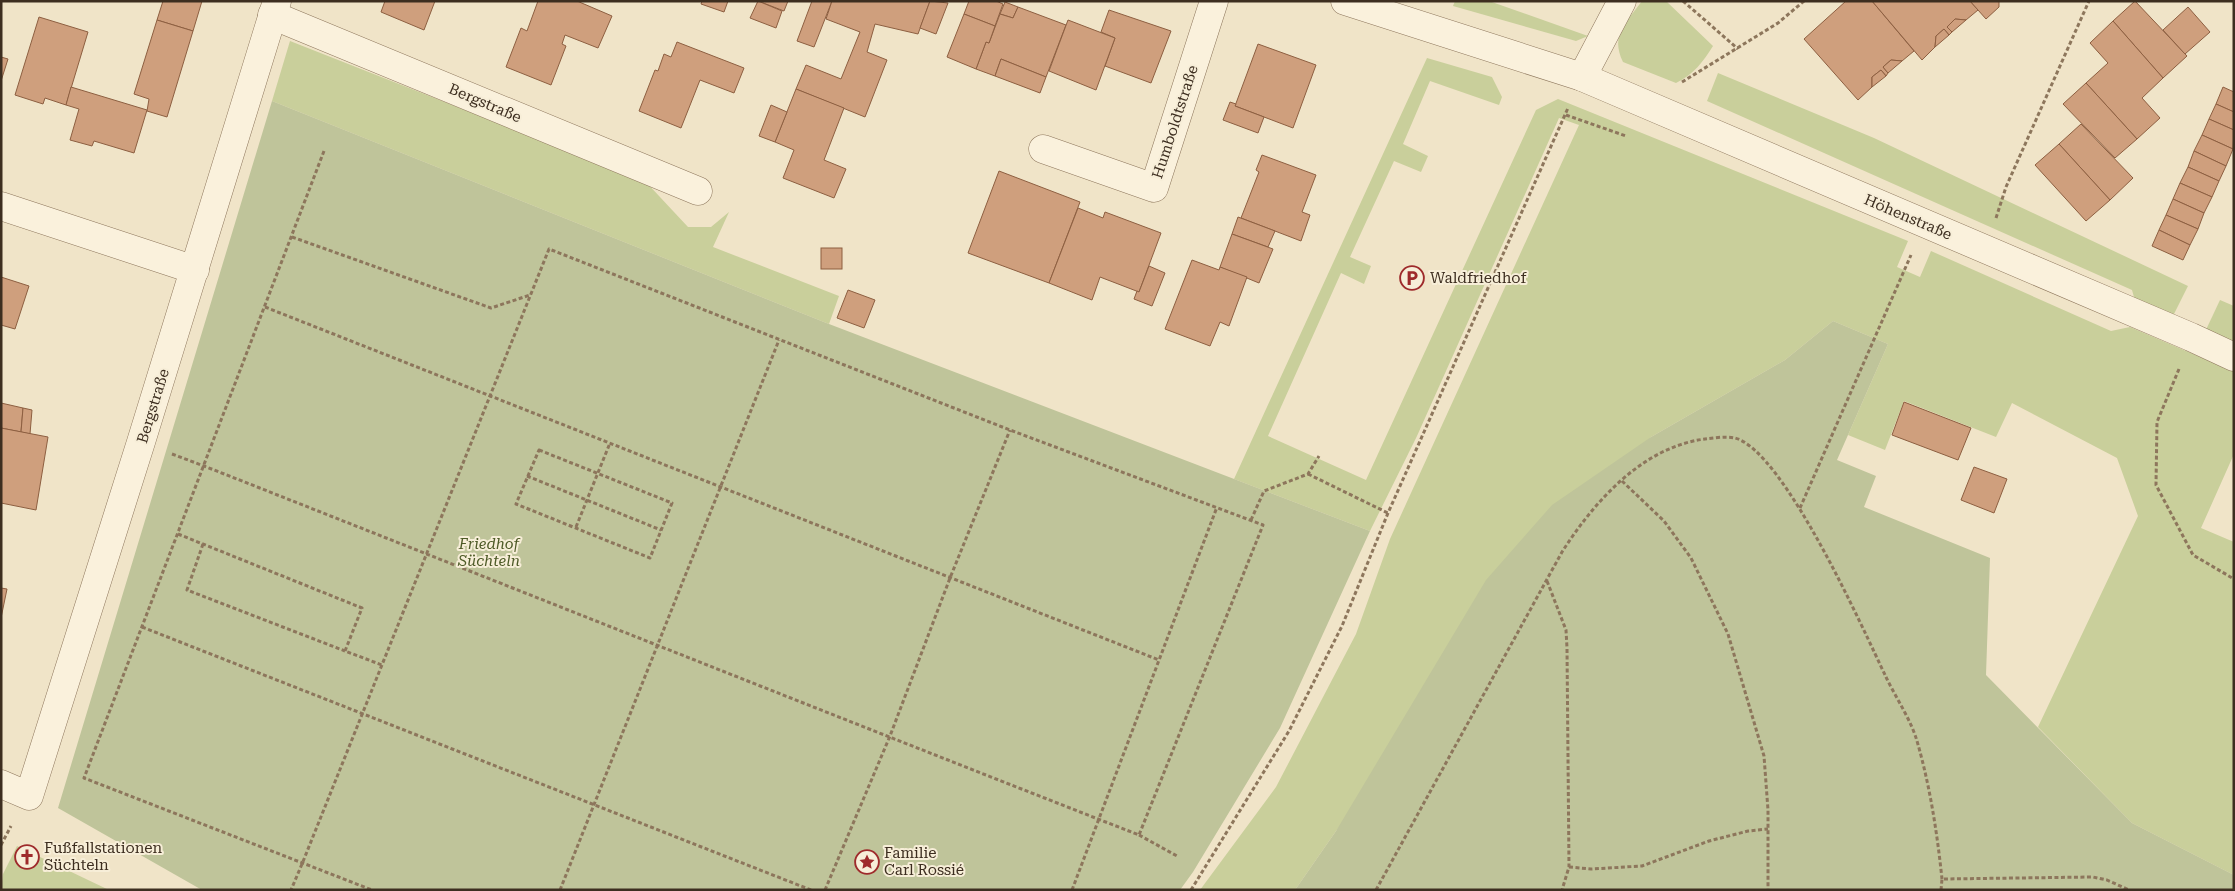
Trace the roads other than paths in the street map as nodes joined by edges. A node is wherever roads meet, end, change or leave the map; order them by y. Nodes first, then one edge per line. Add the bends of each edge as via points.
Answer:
1 (1214, 1) edge
2 (1345, 1) edge
3 (1622, 1) edge
4 (274, 8) edge
5 (1582, 77) junction
6 (1043, 149) dead end
7 (698, 191) dead end
8 (1, 206) edge
9 (195, 270) junction
10 (2234, 357) edge
11 (1, 784) edge

1 - 6 street, Humboldtstraße via 1154,188
2 - 5 street
3 - 5 street
4 - 7 street, Bergstraße
4 - 9 street, Bergstraße
5 - 10 street, Höhenstraße
8 - 9 street
9 - 11 street, Bergstraße via 30,796

